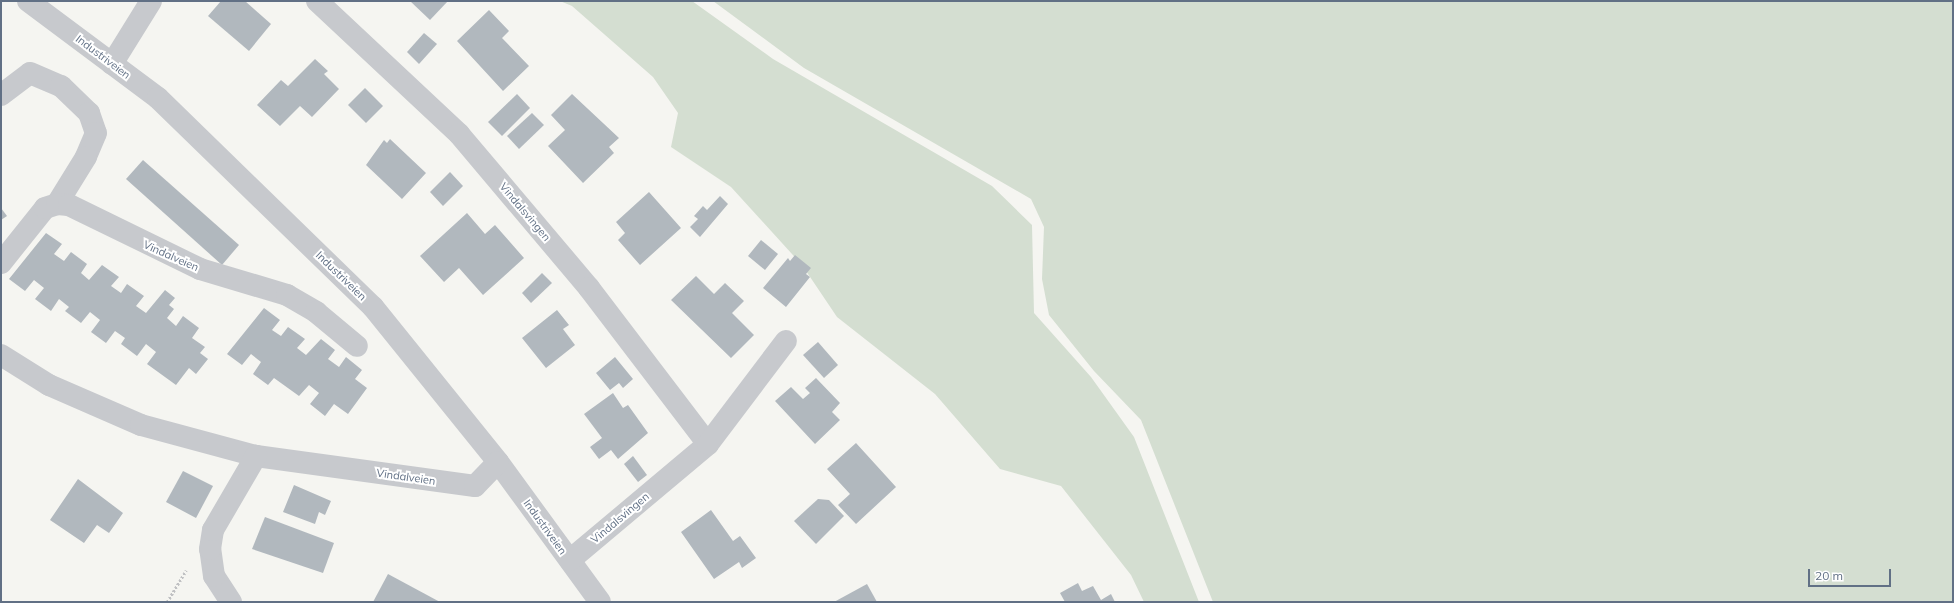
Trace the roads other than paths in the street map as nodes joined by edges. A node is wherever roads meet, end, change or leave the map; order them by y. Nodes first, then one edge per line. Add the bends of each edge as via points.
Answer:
1 (28, 1) edge
2 (151, 1) edge
3 (317, 1) edge
4 (112, 64) junction
5 (1, 95) edge
6 (57, 204) junction
7 (1, 263) edge
8 (786, 341) dead end
9 (357, 346) dead end
10 (1, 355) edge
11 (708, 444) junction
12 (256, 456) junction
13 (498, 462) junction
14 (570, 560) junction
15 (231, 602) edge
16 (600, 602) edge

1 - 4 street, Industriveien
2 - 4 street
3 - 11 street, Vindalsvingen via 459,134 589,288
4 - 13 street, Industriveien via 158,98 373,307
5 - 6 street via 30,73 61,86 89,113 96,133 86,158
6 - 7 street via 45,208
6 - 9 street, Vindalveien via 74,208 200,269 287,295 316,312
8 - 11 street, Vindalsvingen
10 - 12 street, Vindalveien via 49,385 141,425
11 - 14 street, Vindalsvingen
12 - 13 street, Vindalveien via 475,486
12 - 15 street via 213,530 210,549 214,576
13 - 14 street, Industriveien
14 - 16 street, Industriveien

